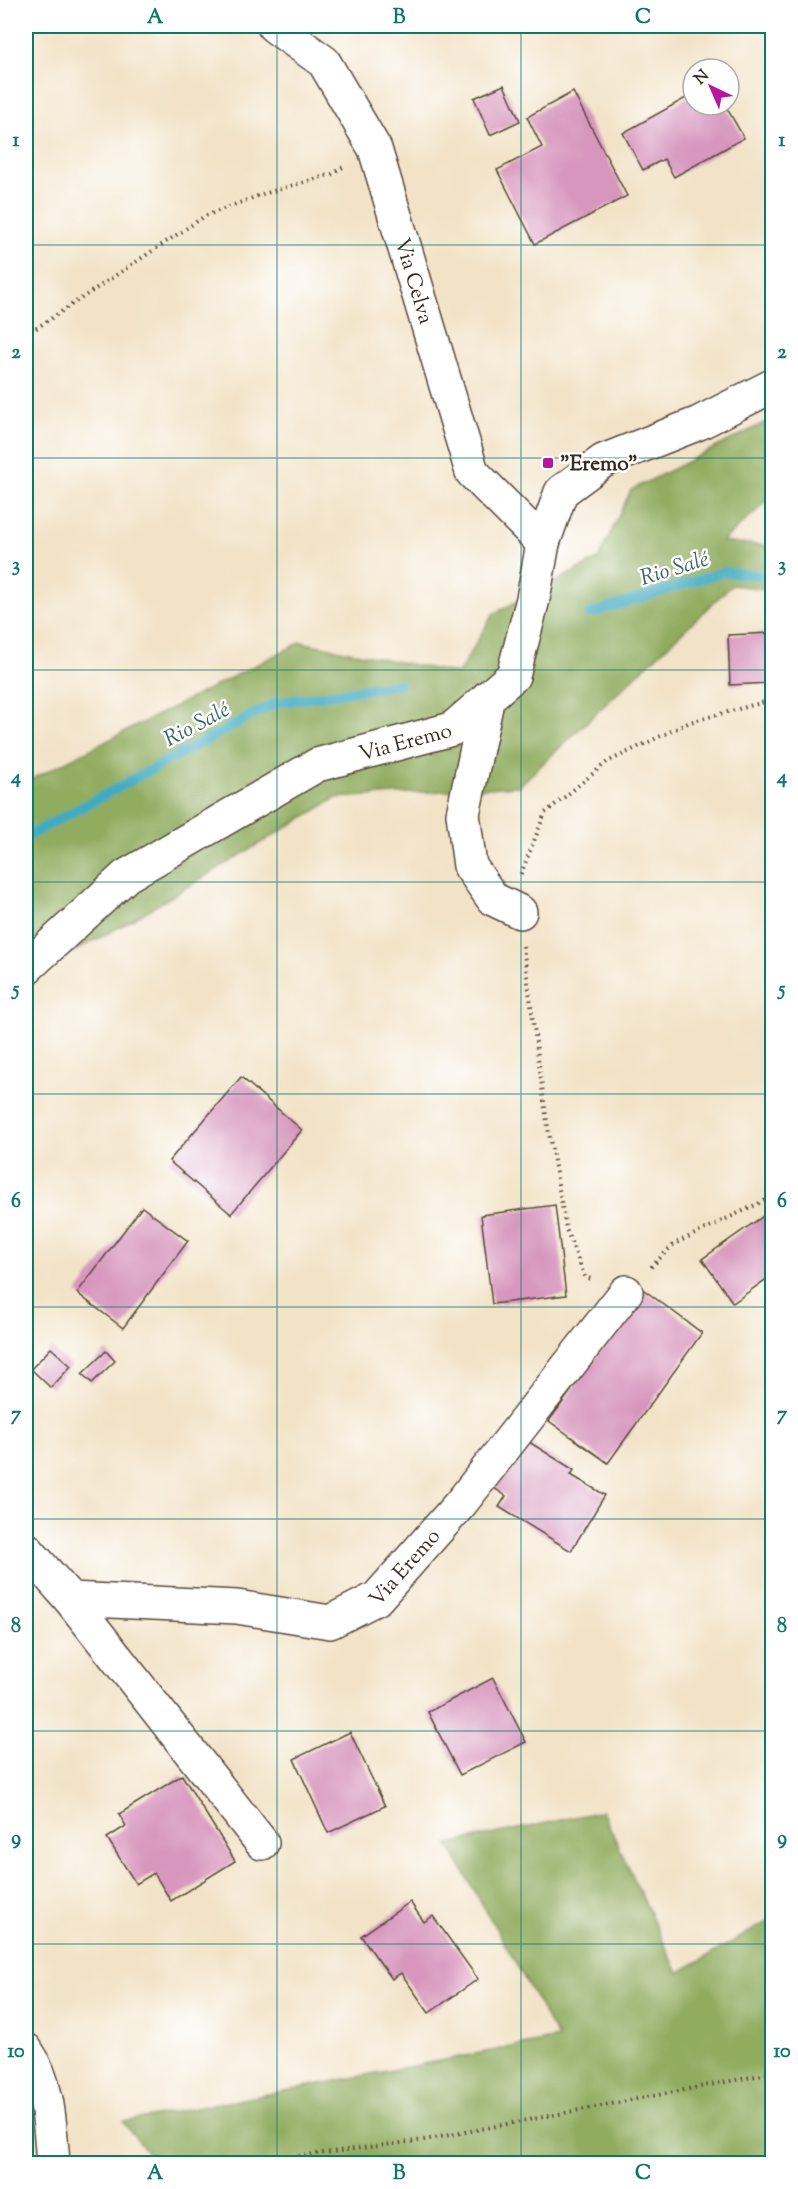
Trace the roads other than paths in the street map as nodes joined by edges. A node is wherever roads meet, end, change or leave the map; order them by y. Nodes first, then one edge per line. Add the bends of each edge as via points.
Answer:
1 (274, 26) edge
2 (772, 386) edge
3 (543, 543) junction
4 (488, 697) junction
5 (520, 912) road end
6 (26, 968) edge
7 (626, 1292) road end
8 (26, 1549) edge
9 (70, 1599) junction
10 (262, 1843) dead end
11 (26, 2050) edge
12 (53, 2163) edge

1 - 3 street, Via Celva via 324,62 375,149 472,471
2 - 3 street, Via Eremo via 699,423 603,461 561,492
3 - 4 street, Via Eremo via 513,676
4 - 5 street via 463,814 470,866 493,899
4 - 6 street, Via Eremo via 452,729 317,765 126,876
7 - 9 street, Via Eremo via 462,1503 377,1598 330,1622 237,1607
8 - 9 street
9 - 10 street
11 - 12 street via 37,2066 49,2115

